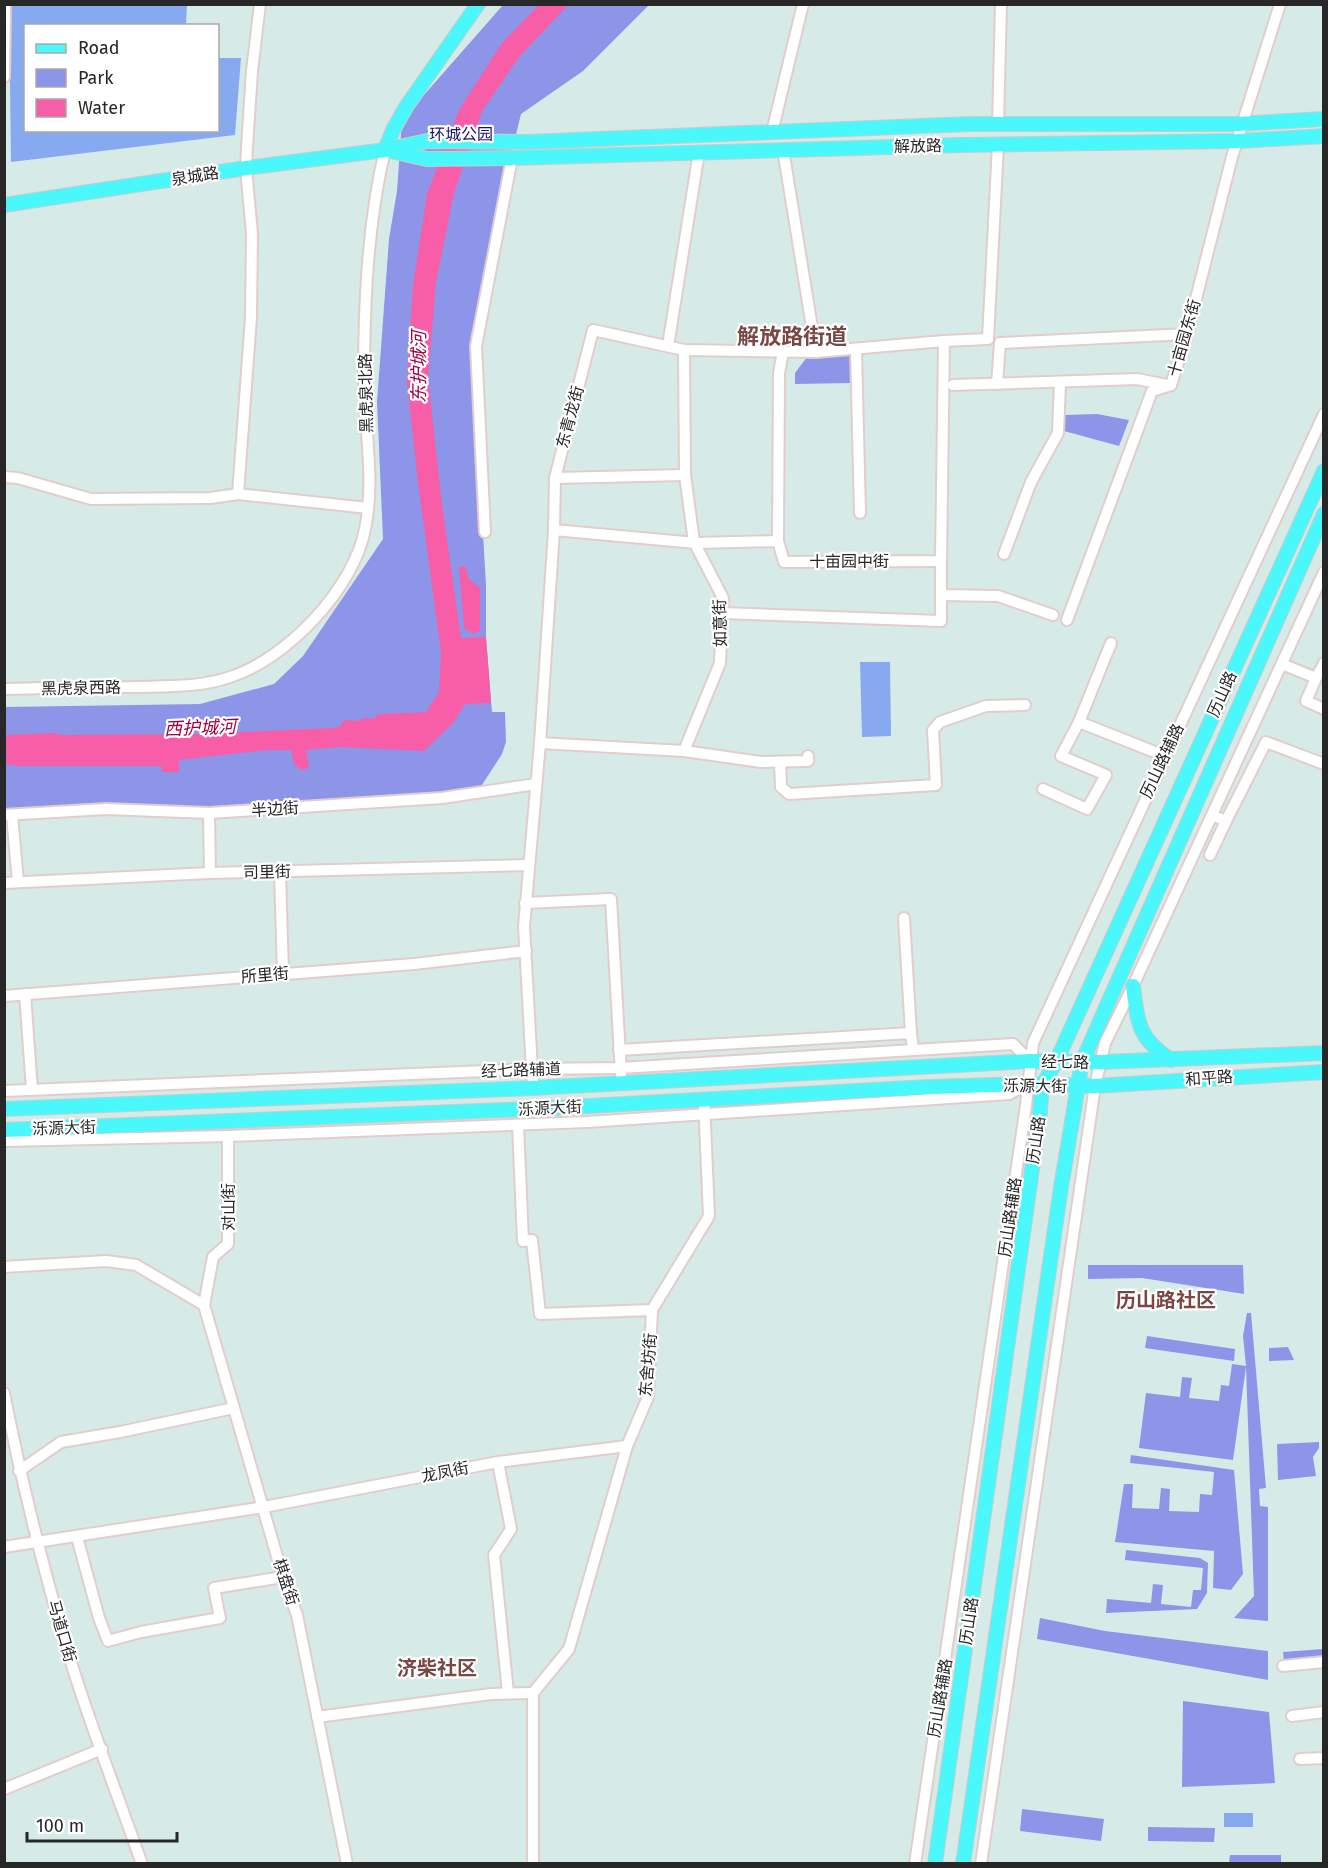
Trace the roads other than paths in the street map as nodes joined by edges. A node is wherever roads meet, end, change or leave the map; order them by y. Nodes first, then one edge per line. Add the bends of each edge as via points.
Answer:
1 (5, 4) edge
2 (260, 4) edge
3 (478, 4) edge
4 (803, 4) edge
5 (1001, 4) edge
6 (1280, 4) edge
7 (4, 76) edge
8 (1323, 119) edge
9 (998, 124) junction
10 (1244, 124) junction
11 (772, 132) junction
12 (1323, 136) edge
13 (1238, 141) junction
14 (998, 145) junction
15 (783, 149) junction
16 (385, 150) junction
17 (699, 152) junction
18 (512, 158) junction
19 (246, 168) junction
20 (4, 205) edge
21 (1186, 334) junction
22 (944, 341) junction
23 (668, 346) junction
24 (856, 349) junction
25 (684, 350) junction
26 (783, 352) junction
27 (816, 352) junction
28 (1060, 382) junction
29 (997, 384) junction
30 (952, 385) dead end
31 (1171, 385) junction
32 (1323, 414) edge
33 (1323, 471) edge
34 (685, 475) junction
35 (4, 477) edge
36 (555, 478) junction
37 (238, 494) junction
38 (368, 508) junction
39 (860, 513) dead end
40 (1323, 514) edge
41 (554, 530) junction
42 (485, 532) dead end
43 (778, 541) junction
44 (694, 542) junction
45 (1004, 554) dead end
46 (941, 561) junction
47 (1323, 572) edge
48 (941, 595) junction
49 (722, 613) junction
50 (1053, 615) dead end
51 (1067, 620) dead end
52 (1111, 643) dead end
53 (1323, 663) edge
54 (1282, 664) junction
55 (1316, 678) junction
56 (158, 686) joint
57 (4, 689) edge
58 (1025, 705) dead end
59 (1323, 709) edge
60 (1079, 722) junction
61 (540, 743) junction
62 (684, 752) junction
63 (808, 756) dead end
64 (1164, 756) junction
65 (780, 762) junction
66 (1323, 764) edge
67 (536, 784) junction
68 (1043, 789) dead end
69 (209, 813) junction
70 (8, 815) edge
71 (1212, 815) junction
72 (1226, 821) junction
73 (1210, 855) dead end
74 (529, 865) junction
75 (280, 872) junction
76 (210, 873) junction
77 (18, 882) junction
78 (4, 883) edge
79 (525, 903) junction
80 (904, 918) dead end
81 (526, 951) junction
82 (284, 973) junction
83 (1133, 986) junction
84 (26, 994) junction
85 (4, 996) edge
86 (911, 1033) junction
87 (619, 1050) junction
88 (913, 1050) junction
89 (1323, 1053) edge
90 (1171, 1060) junction
91 (1030, 1061) junction
92 (1056, 1062) junction
93 (1082, 1062) junction
94 (1101, 1062) junction
95 (620, 1068) junction
96 (532, 1069) junction
97 (1323, 1072) edge
98 (622, 1084) junction
99 (1027, 1084) junction
100 (1042, 1086) junction
101 (1079, 1086) junction
102 (1095, 1086) junction
103 (533, 1088) junction
104 (32, 1090) junction
105 (4, 1091) edge
106 (704, 1100) junction
107 (4, 1109) edge
108 (704, 1115) junction
109 (518, 1125) junction
110 (4, 1130) edge
111 (228, 1136) junction
112 (4, 1141) edge
113 (4, 1267) edge
114 (204, 1305) junction
115 (652, 1310) junction
116 (4, 1393) edge
117 (234, 1408) junction
118 (627, 1446) junction
119 (10, 1452) edge
120 (498, 1462) junction
121 (19, 1471) junction
122 (264, 1507) junction
123 (77, 1537) junction
124 (36, 1542) junction
125 (4, 1547) edge
126 (283, 1577) junction
127 (1323, 1662) edge
128 (1283, 1666) dead end
129 (508, 1693) junction
130 (533, 1693) junction
131 (1323, 1712) edge
132 (1292, 1716) dead end
133 (317, 1718) junction
134 (102, 1749) junction
135 (1323, 1758) edge
136 (1300, 1759) dead end
137 (4, 1788) edge
138 (142, 1863) edge
139 (347, 1863) edge
140 (533, 1863) edge
141 (915, 1863) edge
142 (935, 1863) edge
143 (963, 1863) edge
144 (981, 1863) edge

1 - 7 street
2 - 19 street
3 - 16 main road, 黑虎泉北路 via 406,107
4 - 11 street
5 - 9 street
6 - 10 street, 十亩园东街
8 - 10 main road, 解放路
9 - 10 main road, 解放路
9 - 11 main road, 解放路
10 - 13 street, 十亩园东街
11 - 16 main road, 解放路 via 527,142 427,141
12 - 13 main road, 解放路
13 - 14 main road, 解放路
13 - 21 street, 十亩园东街
14 - 15 main road, 解放路
14 - 22 street, 东青龙街 via 988,339
15 - 17 main road, 解放路
15 - 27 street
16 - 18 main road, 解放路 via 427,159
16 - 19 main road, 泉城路
16 - 38 street, 黑虎泉北路 via 377,185 367,290 364,384
17 - 18 main road, 解放路
17 - 23 street
18 - 42 street via 476,346
19 - 20 main road, 泉城路
19 - 37 street via 252,234 251,317
21 - 29 street via 1000,343
21 - 31 street, 十亩园东街
22 - 24 street, 东青龙街
22 - 46 street
23 - 25 street, 东青龙街
23 - 36 street, 东青龙街 via 593,330
24 - 27 street, 东青龙街
24 - 39 street
25 - 26 street, 东青龙街
25 - 34 street, 如意街
26 - 27 street, 东青龙街
26 - 43 street via 779,374
28 - 29 street
28 - 31 street via 1137,379
28 - 45 street via 1058,433 1031,483
29 - 30 street
31 - 51 street, 十亩园东街 via 1152,391
32 - 64 street, 历山路辅路
33 - 92 main road, 历山路
34 - 36 street
34 - 44 street, 如意街
35 - 37 street via 91,499 210,498
36 - 41 street, 东青龙街
37 - 38 street
38 - 56 street, 黑虎泉北路 via 357,556 343,581 317,615 285,646 261,664 230,678 196,685
40 - 93 main road, 历山路
41 - 44 street
41 - 61 street, 东青龙街
43 - 44 street
43 - 46 street, 十亩园中街 via 784,562
44 - 49 street, 如意街 via 723,598
46 - 48 street
47 - 54 street
48 - 49 street via 941,621
48 - 50 street via 999,596
49 - 62 street, 如意街 via 720,663
52 - 60 street
53 - 55 street
54 - 55 street
54 - 71 street
55 - 59 street via 1306,701
56 - 57 street, 黑虎泉西路
58 - 65 street via 986,706 940,722 933,730 936,785 789,794 781,787
60 - 64 street
60 - 68 street via 1061,756 1106,775 1087,809
61 - 62 street
61 - 67 street, 东青龙街
62 - 65 street
63 - 65 street via 808,761
64 - 91 street, 历山路辅路 via 1033,1043
66 - 72 street via 1266,742
67 - 69 street, 半边街 via 442,798
67 - 74 street, 东青龙街
69 - 70 street, 半边街 via 106,809
69 - 76 street
70 - 77 street
71 - 72 street
71 - 83 street
72 - 73 street
74 - 75 street, 司里街
74 - 79 street, 东青龙街
75 - 76 street, 司里街
75 - 82 street
76 - 77 street, 司里街
77 - 78 street, 司里街
79 - 81 street, 东青龙街
79 - 87 street via 611,899
80 - 86 street
81 - 82 street, 所里街
81 - 96 street, 东青龙街
82 - 84 street, 所里街
83 - 90 main road via 1144,1036
83 - 94 street via 1105,1043
84 - 85 street, 所里街
84 - 104 street
86 - 87 street
86 - 88 street
87 - 95 street
88 - 91 street, 经七路辅道 via 1013,1044
88 - 95 street, 经七路辅道
89 - 90 main road, 和平路
90 - 94 main road, 和平路
91 - 92 main road, 经七路
91 - 98 main road, 泺源大街
91 - 99 street, 历山路辅路
92 - 93 main road, 经七路
92 - 100 main road, 历山路
93 - 94 main road, 经七路
93 - 101 main road, 历山路
94 - 102 street
95 - 96 street, 经七路辅道
95 - 98 street
96 - 103 street, 东青龙街
96 - 104 street, 经七路辅道
97 - 102 main road, 和平路
98 - 103 main road, 泺源大街
99 - 100 main road, 泺源大街
99 - 106 main road, 泺源大街
99 - 108 street via 1009,1094
99 - 141 street, 历山路辅路
100 - 101 main road, 泺源大街
100 - 142 main road, 历山路
101 - 102 main road, 泺源大街
101 - 143 main road, 历山路
102 - 144 street
103 - 107 main road, 泺源大街
104 - 105 street, 经七路辅道
106 - 108 street, 东舍坊街
106 - 110 main road, 泺源大街
108 - 109 street
108 - 115 street, 东舍坊街 via 709,1216
109 - 111 street
109 - 115 street via 523,1241 532,1240 540,1314
111 - 112 street
111 - 114 street, 对山街 via 228,1244 213,1257
113 - 114 street via 105,1261 136,1265
114 - 117 street, 棋盘街
115 - 118 street, 东舍坊街 via 648,1397
116 - 119 street, 马道口街
117 - 121 street via 62,1442
117 - 122 street, 棋盘街
118 - 120 street, 龙凤街
118 - 130 street, 东舍坊街 via 568,1649
119 - 121 street, 马道口街
120 - 122 street, 龙凤街
120 - 129 street via 511,1529 494,1555
121 - 124 street, 马道口街
122 - 123 street, 龙凤街
122 - 126 street, 棋盘街
123 - 124 street, 龙凤街
123 - 126 street via 108,1641 220,1618 214,1588
124 - 125 street, 龙凤街
124 - 134 street, 马道口街 via 71,1663
126 - 133 street, 棋盘街 via 297,1615
127 - 128 street
129 - 130 street
129 - 133 street
130 - 140 street
131 - 132 street
133 - 139 street, 棋盘街
134 - 137 street
134 - 138 street, 马道口街
135 - 136 street

